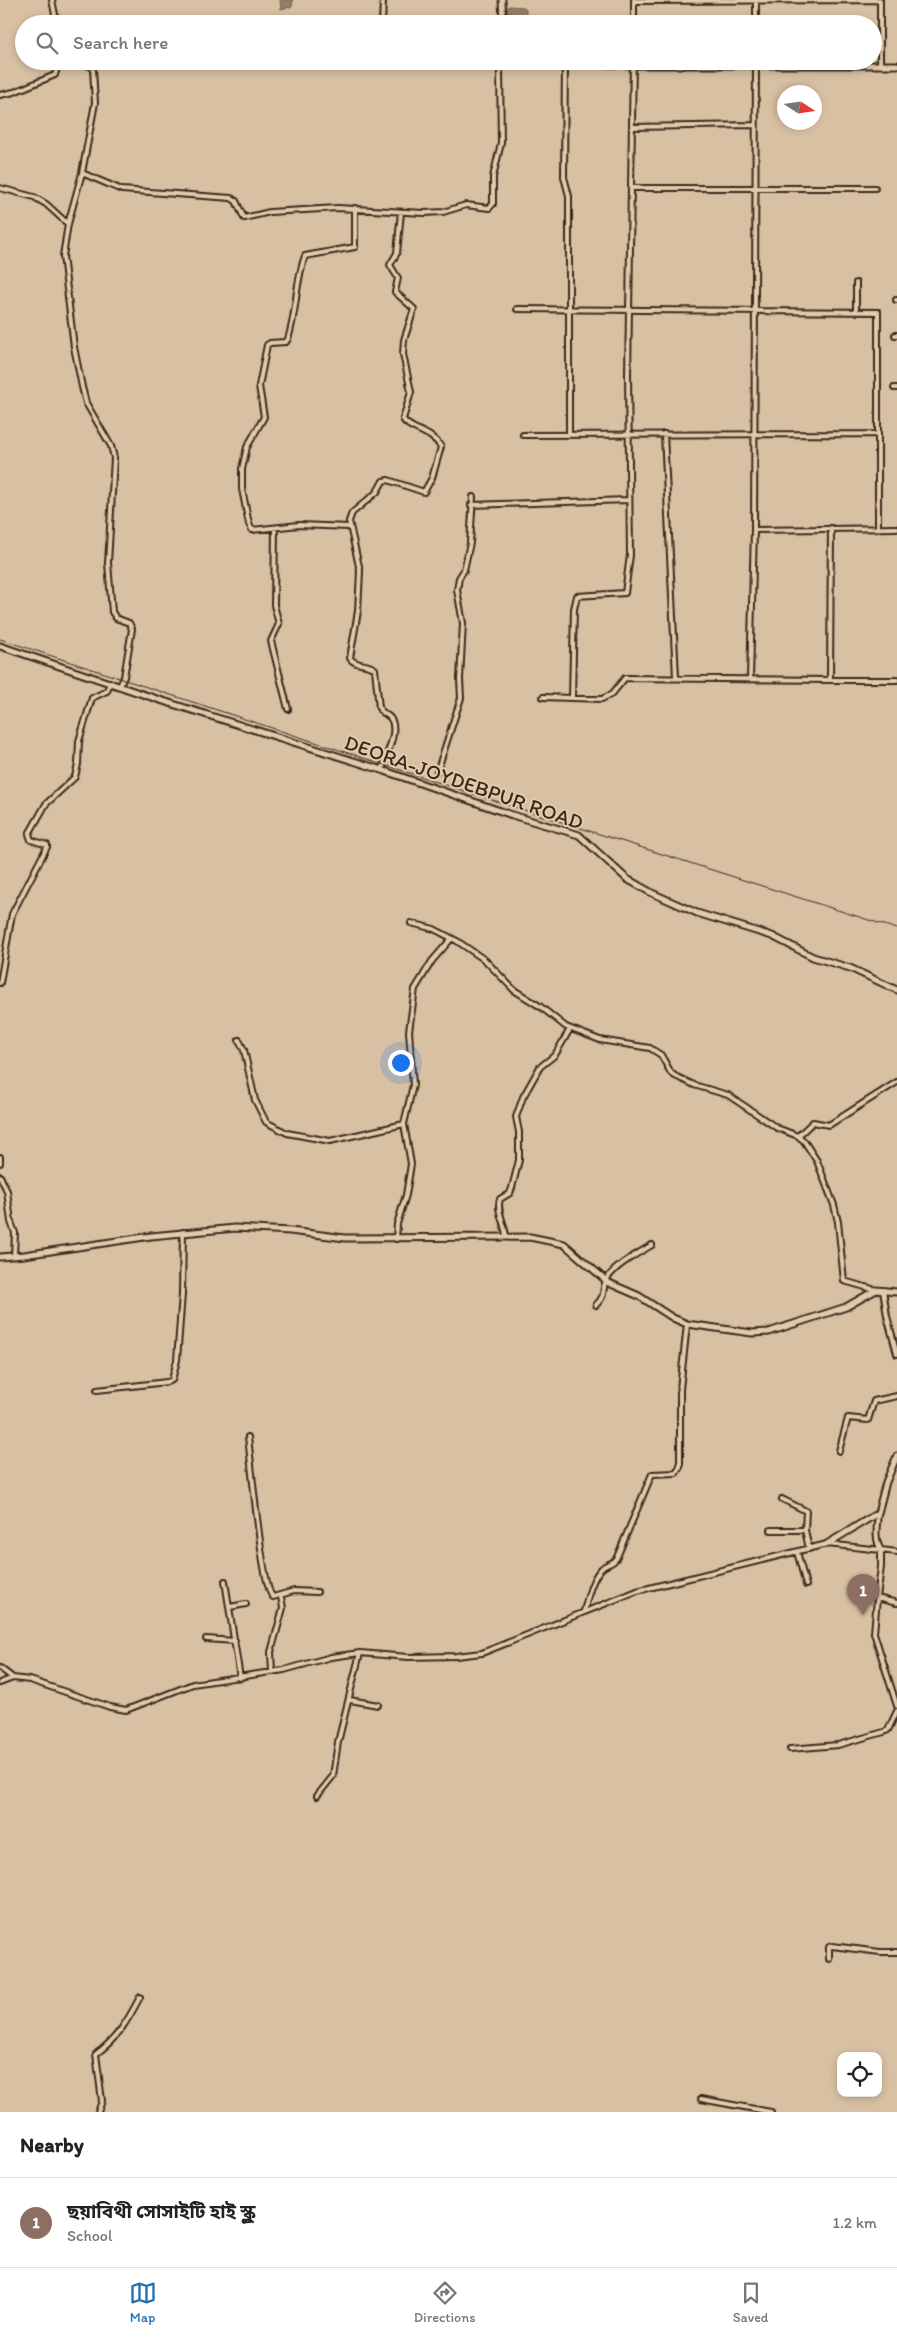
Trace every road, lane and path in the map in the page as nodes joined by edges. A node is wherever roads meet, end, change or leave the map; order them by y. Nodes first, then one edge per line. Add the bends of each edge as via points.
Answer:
1 (52, 0) edge
2 (383, 0) edge
3 (502, 0) edge
4 (756, 0) edge
5 (880, 0) edge
6 (634, 1) edge
7 (55, 15) edge
8 (382, 15) edge
9 (503, 15) edge
10 (634, 15) edge
11 (756, 15) edge
12 (880, 15) edge
13 (882, 65) edge
14 (897, 65) edge
15 (56, 70) edge
16 (93, 70) edge
17 (500, 70) edge
18 (564, 70) edge
19 (633, 70) edge
20 (756, 70) edge
21 (0, 95) edge
22 (756, 126) junction
23 (632, 128) junction
24 (82, 173) junction
25 (756, 187) junction
26 (0, 188) edge
27 (631, 188) junction
28 (876, 188) dead end
29 (354, 208) junction
30 (401, 212) junction
31 (68, 224) junction
32 (856, 283) dead end
33 (517, 310) dead end
34 (569, 310) junction
35 (629, 310) junction
36 (755, 310) junction
37 (856, 311) junction
38 (664, 434) junction
39 (754, 434) junction
40 (877, 434) junction
41 (523, 435) dead end
42 (569, 435) junction
43 (630, 435) junction
44 (473, 497) dead end
45 (629, 500) junction
46 (471, 505) junction
47 (350, 527) junction
48 (275, 528) junction
49 (831, 528) junction
50 (878, 528) junction
51 (897, 528) edge
52 (754, 530) junction
53 (0, 646) edge
54 (676, 677) junction
55 (750, 678) junction
56 (830, 680) junction
57 (897, 680) edge
58 (110, 682) junction
59 (120, 686) junction
60 (572, 696) junction
61 (543, 697) dead end
62 (288, 708) dead end
63 (382, 770) junction
64 (438, 772) dead end
65 (411, 923) dead end
66 (452, 938) junction
67 (0, 983) edge
68 (897, 990) edge
69 (570, 1030) junction
70 (240, 1040) dead end
71 (897, 1082) edge
72 (404, 1124) junction
73 (798, 1136) junction
74 (0, 1157) edge
75 (0, 1163) edge
76 (0, 1176) edge
77 (183, 1232) junction
78 (506, 1236) junction
79 (396, 1239) junction
80 (652, 1245) dead end
81 (14, 1256) junction
82 (0, 1257) edge
83 (606, 1280) junction
84 (876, 1290) junction
85 (883, 1290) junction
86 (897, 1292) edge
87 (596, 1305) dead end
88 (686, 1324) junction
89 (897, 1354) edge
90 (97, 1390) dead end
91 (897, 1396) edge
92 (248, 1437) dead end
93 (839, 1451) dead end
94 (897, 1456) edge
95 (782, 1499) dead end
96 (878, 1513) junction
97 (771, 1530) dead end
98 (805, 1530) junction
99 (827, 1544) junction
100 (810, 1549) junction
101 (881, 1550) junction
102 (797, 1552) junction
103 (897, 1552) edge
104 (225, 1581) dead end
105 (806, 1584) dead end
106 (317, 1592) dead end
107 (280, 1597) junction
108 (877, 1598) junction
109 (897, 1602) edge
110 (246, 1604) dead end
111 (230, 1607) junction
112 (584, 1611) junction
113 (206, 1639) dead end
114 (235, 1642) junction
115 (360, 1654) junction
116 (0, 1668) edge
117 (272, 1672) junction
118 (13, 1678) junction
119 (240, 1678) junction
120 (0, 1683) edge
121 (350, 1700) junction
122 (378, 1704) dead end
123 (897, 1706) edge
124 (897, 1711) edge
125 (790, 1750) dead end
126 (317, 1796) dead end
127 (897, 1952) edge
128 (829, 1959) dead end
129 (140, 1997) dead end
130 (701, 2099) dead end
131 (98, 2112) edge
132 (771, 2112) edge

1 - 7 street
2 - 8 street
3 - 9 street
4 - 5 street
4 - 6 street
4 - 11 street
5 - 12 street
6 - 10 street
13 - 14 street
15 - 21 street via 55,75
16 - 24 street via 95,103
17 - 30 street via 501,143 494,172 492,207 466,205 443,212
18 - 34 street
19 - 23 street
20 - 22 street
22 - 23 street
22 - 25 street
23 - 27 street
24 - 29 street via 122,190 232,198 244,218 270,212
24 - 31 street
25 - 27 street
25 - 28 street
25 - 36 street
26 - 31 street via 34,197
27 - 35 street
29 - 30 street
29 - 48 street via 355,247 305,256 288,339 268,344 263,358 259,386 264,417 244,454 242,489 252,530
30 - 47 street via 397,253 390,265 398,278 395,292 414,309 403,347 411,392 403,419 406,424 431,436 440,450 424,492 383,481 377,492 352,513
31 - 59 street via 63,256 74,347 86,402 111,446 114,458 108,563 112,612 116,618 129,623 132,629
32 - 37 street
33 - 34 street
34 - 35 street
34 - 42 street
35 - 36 street
35 - 43 street
36 - 37 street
36 - 39 street
37 - 40 street via 878,312
38 - 39 street
38 - 43 street
38 - 54 street
39 - 40 street
39 - 52 street
40 - 50 street
41 - 42 street
42 - 43 street
43 - 45 street
44 - 46 street
45 - 46 street
45 - 60 street via 630,555 625,593 577,596
46 - 64 street via 470,543 457,590 463,623 461,698
47 - 48 street via 299,525
47 - 63 street via 360,571 357,619 350,658 375,669 379,708 393,724
48 - 62 street via 274,605 279,624 271,641
49 - 50 street
49 - 52 street
49 - 56 street
50 - 51 street
52 - 55 street
53 - 58 street, DEORA-JOYDEBPUR ROAD
54 - 55 street
54 - 60 street via 625,678 612,694 602,699
55 - 56 street
56 - 57 street
58 - 59 street, DEORA-JOYDEBPUR ROAD
58 - 67 street via 107,691 92,698 79,741 75,777 46,804 29,834 30,840 47,847 12,914
59 - 63 street, DEORA-JOYDEBPUR ROAD
60 - 61 street
63 - 68 street, DEORA-JOYDEBPUR ROAD via 579,835 627,879 652,893 702,915 772,936 813,957 850,968
65 - 66 street
66 - 69 street via 484,960 514,990
66 - 72 street via 432,961 416,989 409,1031 413,1085
69 - 73 street via 600,1040 650,1048 662,1055 675,1076 728,1095 777,1128
69 - 78 street via 555,1055 540,1067 516,1117 519,1160 510,1193 500,1199 498,1205
70 - 72 street via 255,1100 266,1122 286,1134 330,1141
71 - 73 street via 829,1125 813,1122
72 - 79 street via 410,1164
73 - 84 street via 817,1161 834,1205 844,1281
74 - 75 street
76 - 81 street via 7,1191 15,1233
77 - 79 street via 243,1228 345,1238
77 - 81 street
77 - 90 street via 180,1313 172,1380
78 - 79 street
78 - 83 street via 564,1244
80 - 83 street via 623,1262
81 - 82 street
83 - 87 street via 605,1292
83 - 88 street
84 - 85 street
84 - 88 street via 846,1306 762,1333
85 - 86 street
85 - 89 street
88 - 112 street via 680,1389 680,1467 676,1473 652,1474 617,1557 614,1563 600,1570
91 - 93 street via 874,1401 868,1420 848,1418
92 - 107 street via 267,1590 273,1597
94 - 96 street
95 - 98 street via 806,1511
96 - 99 street
96 - 101 street via 876,1540
97 - 98 street
98 - 100 street
99 - 100 street
99 - 101 street
100 - 102 street
101 - 103 street
101 - 108 street
102 - 105 street
102 - 112 street via 637,1591
104 - 111 street
106 - 107 street via 294,1591
107 - 117 street via 283,1608 271,1652
108 - 109 street
108 - 123 street via 874,1633
110 - 111 street
111 - 114 street
112 - 115 street via 482,1653 408,1657
113 - 114 street
114 - 119 street
115 - 117 street via 331,1657
115 - 121 street
116 - 118 street
117 - 119 street
118 - 119 street via 30,1680 126,1710 193,1684
118 - 120 street
121 - 122 street
121 - 126 street via 338,1742 333,1776
124 - 125 street via 884,1732 838,1745
127 - 128 street via 832,1946 829,1947
129 - 131 street via 126,2025 111,2043 96,2054 102,2101
130 - 132 street

